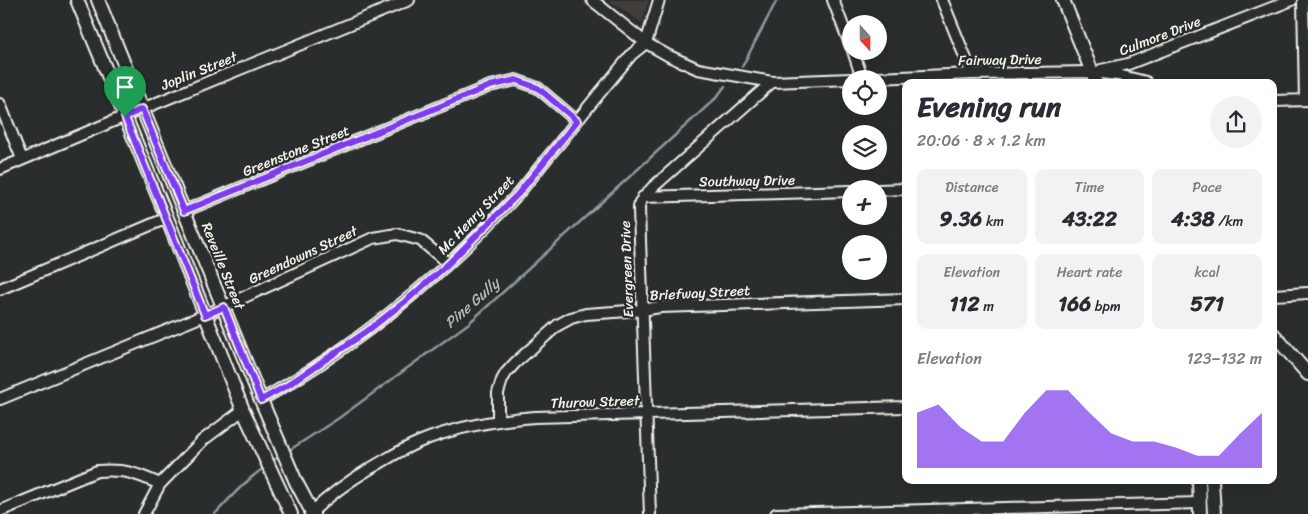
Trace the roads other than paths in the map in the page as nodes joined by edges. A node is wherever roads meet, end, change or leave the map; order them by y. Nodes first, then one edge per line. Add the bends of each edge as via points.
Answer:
1 (77, 0) edge
2 (98, 0) edge
3 (409, 0) edge
4 (592, 0) edge
5 (659, 0) edge
6 (833, 0) edge
7 (942, 0) edge
8 (1063, 0) edge
9 (1292, 0) edge
10 (1304, 0) edge
11 (842, 24) edge
12 (646, 43) junction
13 (972, 74) junction
14 (887, 77) edge
15 (1094, 77) edge
16 (842, 79) edge
17 (1134, 79) edge
18 (772, 82) junction
19 (1307, 100) edge
20 (1277, 101) edge
21 (0, 104) edge
22 (142, 109) junction
23 (125, 117) junction
24 (577, 121) junction
25 (22, 159) junction
26 (0, 169) edge
27 (902, 189) edge
28 (887, 190) edge
29 (842, 191) edge
30 (643, 197) junction
31 (184, 211) junction
32 (167, 218) junction
33 (448, 264) junction
34 (0, 289) edge
35 (1308, 293) edge
36 (1277, 295) edge
37 (902, 300) edge
38 (224, 307) junction
39 (642, 310) junction
40 (205, 315) junction
41 (1277, 338) edge
42 (1308, 374) edge
43 (0, 399) edge
44 (261, 400) junction
45 (902, 407) edge
46 (243, 410) junction
47 (647, 414) junction
48 (498, 421) junction
49 (160, 484) junction
50 (1199, 484) edge
51 (1212, 484) edge
52 (1199, 510) edge
53 (0, 511) edge
54 (311, 513) edge
55 (1214, 513) edge
56 (144, 514) edge
57 (291, 514) edge
58 (650, 514) edge
59 (776, 514) edge

1 - 23 main road
2 - 22 main road, Reveille Street
3 - 22 street, Joplin Street
4 - 12 street, Fairway Drive
5 - 12 street
6 - 11 street
7 - 13 street
8 - 15 main road
9 - 15 street, Culmore Drive
10 - 19 street
12 - 18 street, Fairway Drive via 698,69
12 - 24 street, Mc Henry Street via 632,54
13 - 14 street, Fairway Drive
13 - 15 street, Fairway Drive
15 - 17 street, Fairway Drive via 1118,75
16 - 18 street, Fairway Drive
18 - 30 street
19 - 20 street
21 - 25 street
22 - 23 street, Joplin Street
22 - 31 main road, Reveille Street
23 - 25 street, Joplin Street
23 - 32 main road
24 - 31 street, Greenstone Street via 538,88 516,80 507,82 490,86
24 - 33 street, Mc Henry Street via 518,194
25 - 26 street, Joplin Street
27 - 28 street
29 - 30 street, Southway Drive
30 - 39 street, Evergreen Drive via 639,208
31 - 38 main road, Reveille Street
32 - 34 street
32 - 40 main road
33 - 38 street, Greendowns Street via 420,240 397,234 373,238
33 - 44 street, Mc Henry Street via 366,332
35 - 36 street
37 - 39 street, Briefway Street
38 - 40 street, Greendowns Street
38 - 44 main road, Reveille Street
39 - 47 street, Evergreen Drive
39 - 48 street, Briefway Street via 586,314 558,325 506,373 498,393
40 - 43 street, Greendowns Street
40 - 46 main road
41 - 42 main road
44 - 54 main road, Reveille Street
45 - 47 street, Thurow Street
46 - 49 street via 203,440
46 - 57 main road
47 - 48 street, Thurow Street
47 - 58 street, Evergreen Drive
48 - 54 street, Thurow Street via 446,432 418,442 349,481
49 - 53 street via 132,472 97,471
49 - 56 street
50 - 52 main road
51 - 55 main road
52 - 59 street

